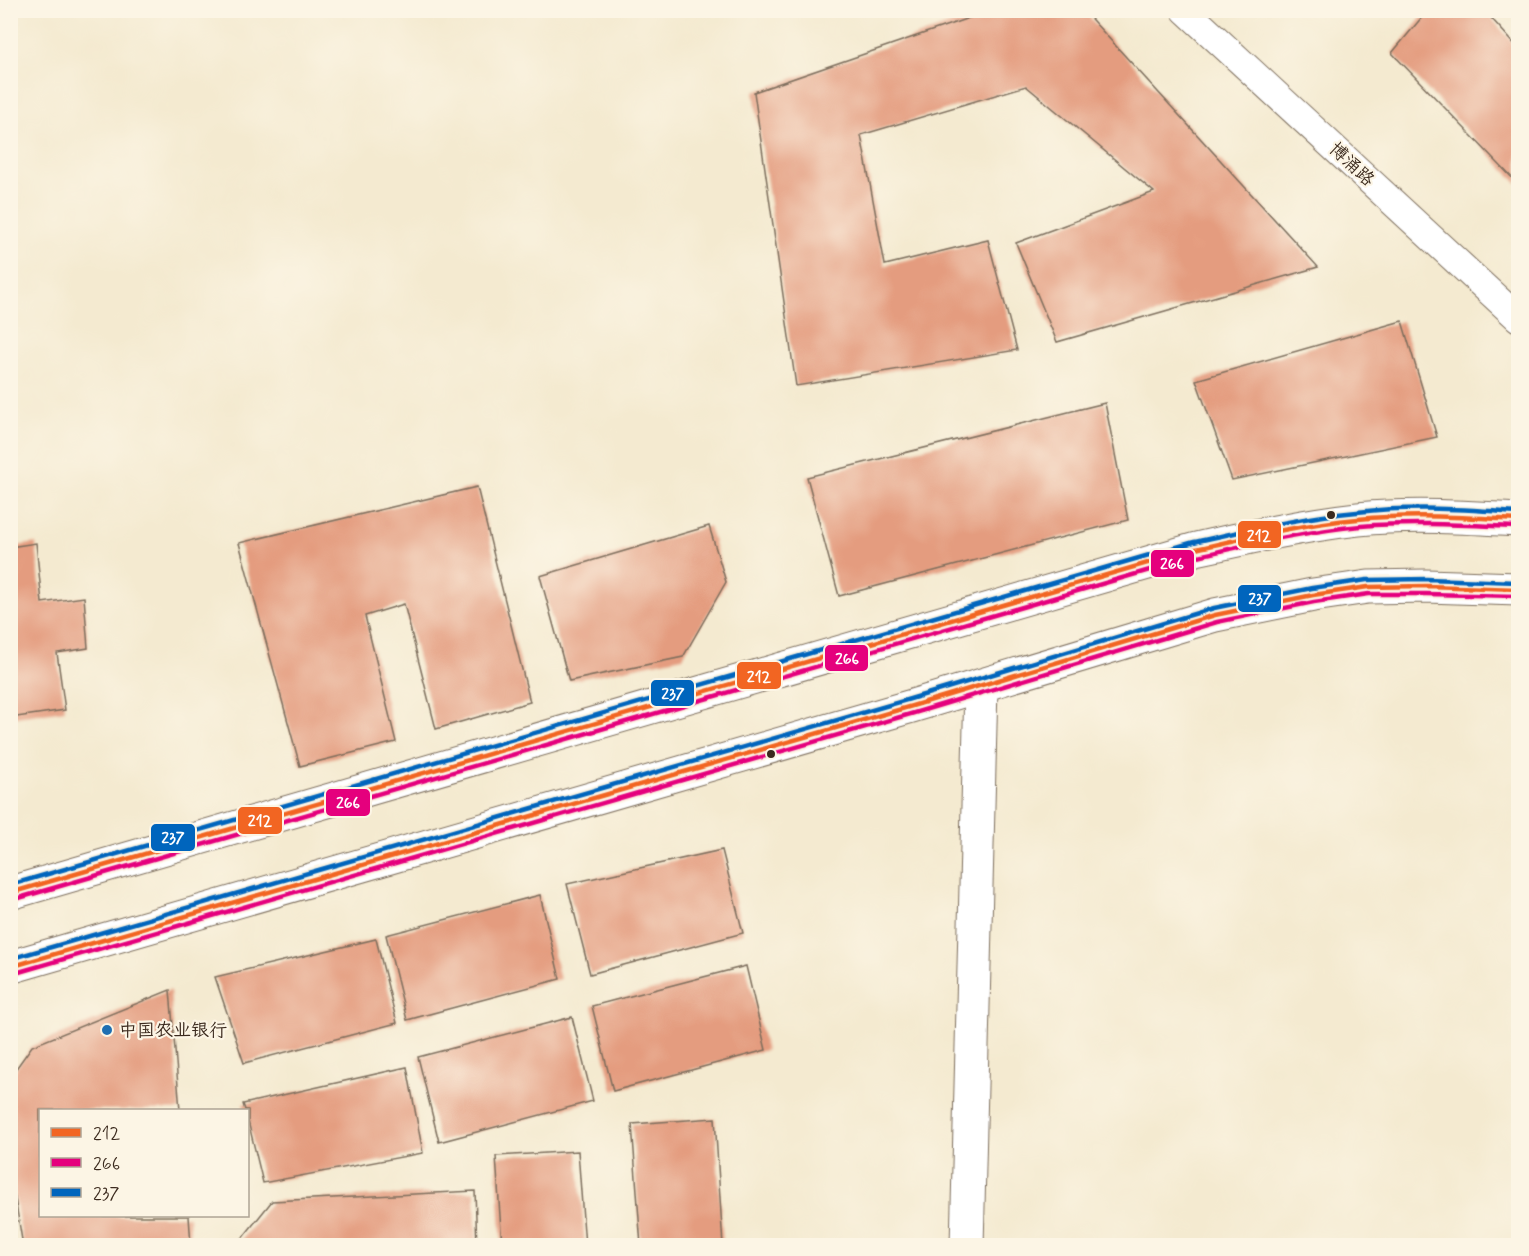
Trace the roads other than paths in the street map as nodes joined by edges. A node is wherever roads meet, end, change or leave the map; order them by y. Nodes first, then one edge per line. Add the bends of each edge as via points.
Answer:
1 (1185, 10) edge
2 (1518, 318) edge
3 (1517, 519) edge
4 (1518, 589) edge
5 (981, 686) junction
6 (10, 873) edge
7 (58, 880) junction
8 (10, 893) edge
9 (72, 949) junction
10 (10, 967) edge
11 (10, 978) edge
12 (967, 1245) edge

1 - 2 street, 博涌路
3 - 7 main road via 1361,519 1292,528 1196,549
4 - 5 main road via 1368,587 1312,596 1215,615
5 - 9 main road
5 - 12 main road
6 - 7 main road
7 - 8 main road
9 - 10 main road
9 - 11 main road

